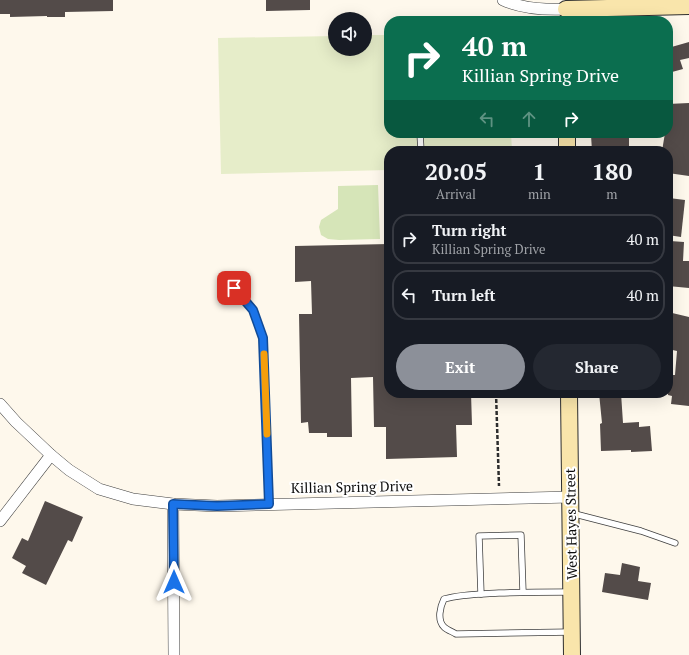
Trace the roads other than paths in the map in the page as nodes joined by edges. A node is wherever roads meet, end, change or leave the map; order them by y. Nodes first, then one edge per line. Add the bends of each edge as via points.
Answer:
1 (503, 0) edge
2 (689, 6) edge
3 (566, 10) edge
4 (234, 288) dead end
5 (569, 398) edge
6 (0, 404) edge
7 (51, 455) junction
8 (571, 497) junction
9 (173, 504) junction
10 (269, 504) junction
11 (571, 513) junction
12 (0, 522) edge
13 (675, 543) dead end
14 (523, 592) junction
15 (572, 592) junction
16 (481, 594) junction
17 (572, 632) junction
18 (174, 655) edge
19 (572, 655) edge

1 - 3 street via 529,8
2 - 3 street
4 - 10 lane via 253,310 263,338
5 - 8 street, West Hayes Street
6 - 7 street, Killian Spring Drive
7 - 9 street, Killian Spring Drive via 99,489 133,499
7 - 12 street
8 - 10 street, Killian Spring Drive
8 - 11 street, West Hayes Street
9 - 10 street, Killian Spring Drive
9 - 18 street
11 - 13 lane via 641,531
11 - 15 street, West Hayes Street
14 - 15 lane
14 - 16 lane
14 - 16 lane via 521,535 479,536
15 - 17 street, West Hayes Street
16 - 17 lane via 444,599 440,606 440,620 444,628 456,634
17 - 19 street, West Hayes Street

